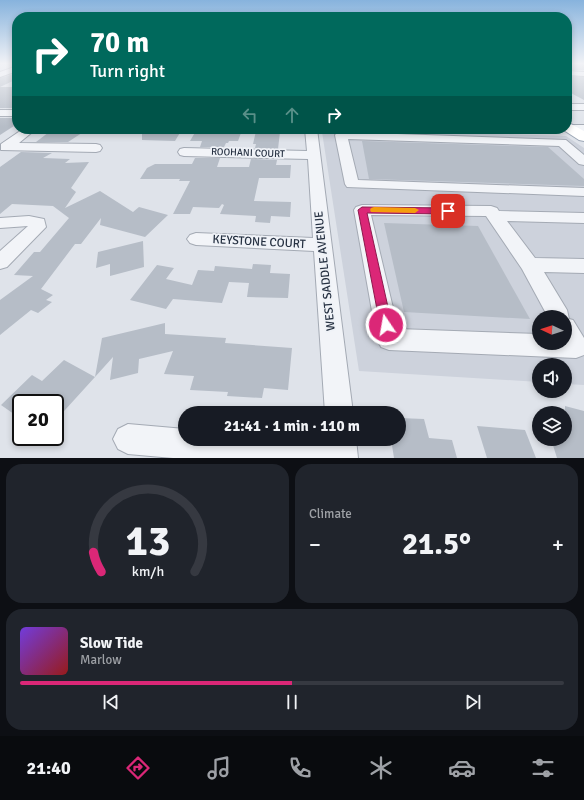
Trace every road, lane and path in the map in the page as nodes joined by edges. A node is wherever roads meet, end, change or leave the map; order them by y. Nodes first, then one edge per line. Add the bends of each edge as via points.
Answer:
1 (584, 102) edge
2 (572, 107) edge
3 (0, 113) edge
4 (12, 113) edge
5 (572, 116) edge
6 (584, 124) edge
7 (572, 127) edge
8 (23, 134) edge
9 (311, 134) edge
10 (446, 134) edge
11 (584, 137) edge
12 (4, 148) edge
13 (96, 148) dead end
14 (184, 152) dead end
15 (313, 155) junction
16 (584, 161) edge
17 (584, 192) edge
18 (494, 216) junction
19 (584, 218) edge
20 (0, 223) edge
21 (196, 239) dead end
22 (323, 245) junction
23 (0, 262) edge
24 (530, 265) junction
25 (584, 266) edge
26 (555, 310) edge
27 (572, 340) edge
28 (532, 345) edge
29 (572, 347) edge
30 (338, 406) edge
31 (128, 440) dead end
32 (342, 446) edge
33 (336, 458) edge
34 (343, 458) edge

1 - 2 street via 578,103 584,107
3 - 4 street
5 - 6 main road
7 - 11 main road
8 - 12 street
9 - 15 street, WEST SADDLE AVENUE
10 - 16 street via 562,143
10 - 17 street via 341,135 352,184
12 - 13 street
14 - 15 street, ROOHANI COURT
15 - 22 street, WEST SADDLE AVENUE
18 - 19 street
18 - 24 street
18 - 28 street via 491,211 362,210 389,339
20 - 23 street via 38,223 38,227
21 - 22 street, KEYSTONE COURT
22 - 30 street, WEST SADDLE AVENUE
24 - 25 street
24 - 26 street
27 - 29 street via 576,347
31 - 33 street
32 - 34 street

